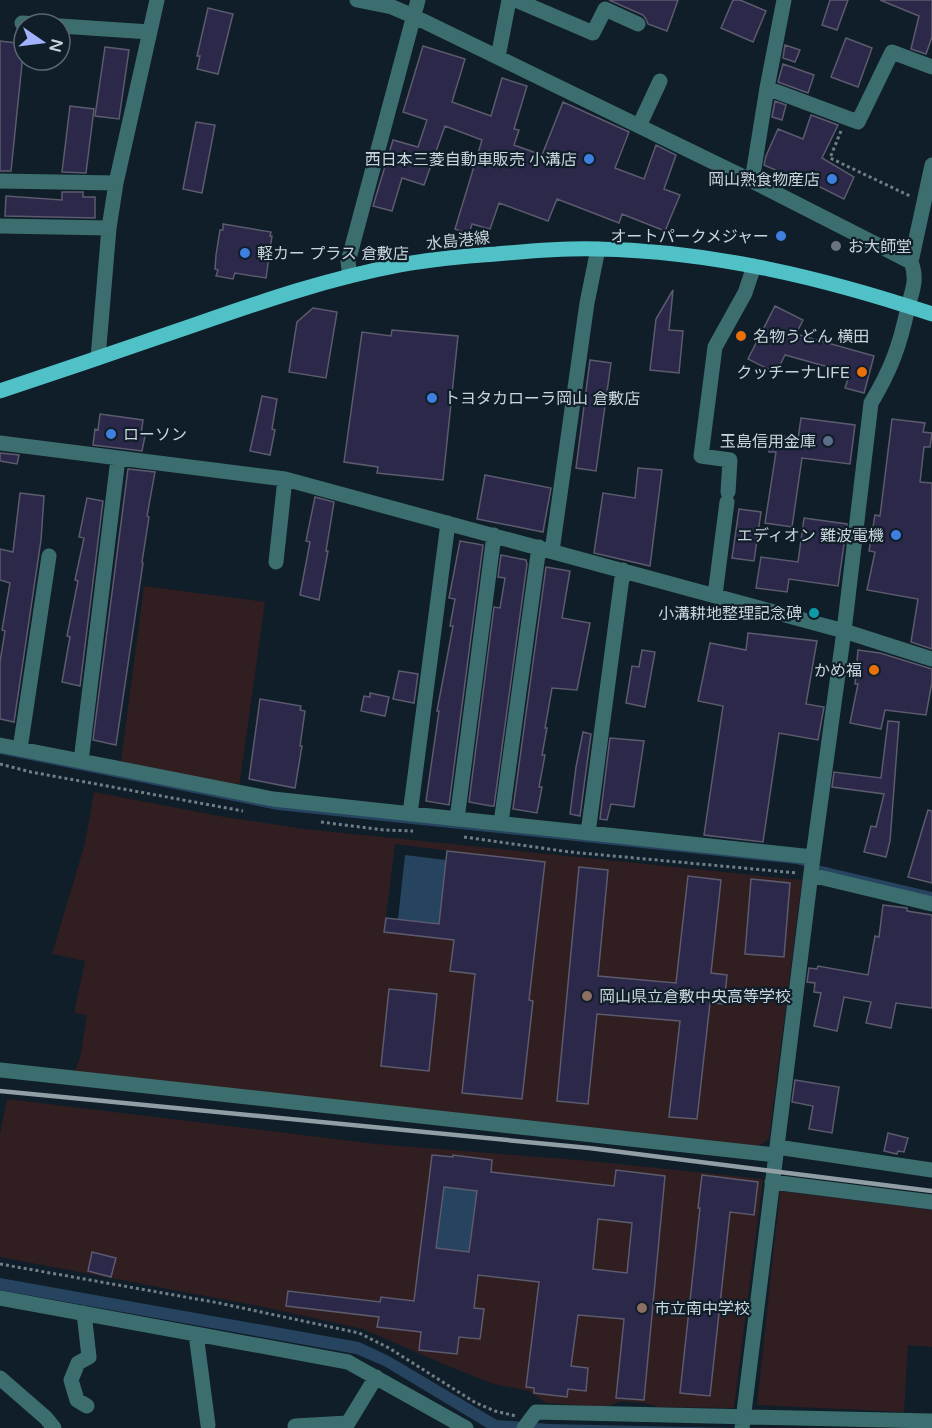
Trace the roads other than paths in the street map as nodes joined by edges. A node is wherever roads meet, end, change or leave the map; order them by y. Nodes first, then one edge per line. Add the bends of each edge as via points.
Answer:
1 (157, 0) edge
2 (357, 0) edge
3 (418, 0) edge
4 (509, 0) edge
5 (516, 0) edge
6 (784, 0) edge
7 (413, 16) junction
8 (638, 24) dead end
9 (72, 27) edge
10 (150, 32) junction
11 (498, 57) junction
12 (932, 67) edge
13 (660, 81) dead end
14 (767, 88) junction
15 (639, 126) junction
16 (932, 165) edge
17 (0, 181) edge
18 (752, 181) junction
19 (116, 183) junction
20 (0, 226) edge
21 (109, 228) junction
22 (598, 249) junction
23 (911, 262) junction
24 (754, 266) junction
25 (350, 276) junction
26 (908, 306) junction
27 (932, 315) edge
28 (98, 358) junction
29 (0, 391) edge
30 (0, 443) edge
31 (117, 467) dead end
32 (285, 479) junction
33 (448, 523) junction
34 (494, 535) junction
35 (545, 549) junction
36 (49, 556) dead end
37 (276, 562) dead end
38 (622, 570) junction
39 (715, 596) junction
40 (844, 631) junction
41 (932, 659) edge
42 (0, 745) edge
43 (20, 749) junction
44 (81, 761) junction
45 (410, 814) junction
46 (457, 819) junction
47 (501, 824) junction
48 (588, 833) junction
49 (812, 866) junction
50 (932, 904) edge
51 (0, 1070) edge
52 (776, 1151) junction
53 (932, 1170) edge
54 (772, 1182) junction
55 (932, 1203) edge
56 (0, 1298) edge
57 (84, 1314) junction
58 (196, 1334) junction
59 (376, 1377) junction
60 (0, 1378) edge
61 (87, 1406) dead end
62 (528, 1421) edge
63 (932, 1421) edge
64 (743, 1423) edge
65 (894, 1424) edge
66 (208, 1425) dead end
67 (295, 1426) dead end
68 (326, 1426) edge
69 (54, 1428) edge
70 (466, 1428) edge

1 - 10 street
2 - 7 street
3 - 7 street
4 - 11 street
5 - 8 street via 593,33 605,9
6 - 14 street
7 - 11 street
7 - 25 street via 348,262
9 - 10 street
10 - 19 street
11 - 15 street
12 - 14 street via 892,52 858,122
13 - 15 street
14 - 18 street
15 - 18 street
16 - 23 street
17 - 19 street
18 - 23 street
19 - 21 street
20 - 21 street
21 - 28 street
22 - 24 main road, 水島港線 via 690,256
22 - 25 main road, 水島港線 via 474,256
22 - 35 street
23 - 26 street via 915,273
24 - 26 main road, 水島港線 via 809,277
24 - 39 street via 745,293 715,347 701,456 730,460
25 - 28 main road, 水島港線
26 - 27 main road, 水島港線
26 - 40 street via 895,358 871,404
28 - 29 main road, 水島港線
30 - 32 street
31 - 44 street
32 - 33 street
32 - 37 street
33 - 34 street
33 - 45 street
34 - 35 street
34 - 46 street
35 - 38 street
35 - 47 street
36 - 43 street
38 - 39 street
38 - 48 street
39 - 40 street
40 - 41 street
40 - 49 street
42 - 43 street
43 - 44 street
44 - 45 street via 273,799
45 - 46 street
46 - 47 street
47 - 48 street
48 - 49 street
49 - 50 street
49 - 52 street
51 - 52 street
52 - 53 street
52 - 54 street
54 - 55 street
54 - 64 street
56 - 57 street
57 - 58 street
57 - 61 street via 89,1357 78,1363 71,1380 76,1400
58 - 59 street via 348,1362
58 - 66 street
59 - 68 street via 348,1423
59 - 70 street
60 - 69 street
62 - 64 street via 536,1412
63 - 65 street
64 - 65 street
67 - 68 street

